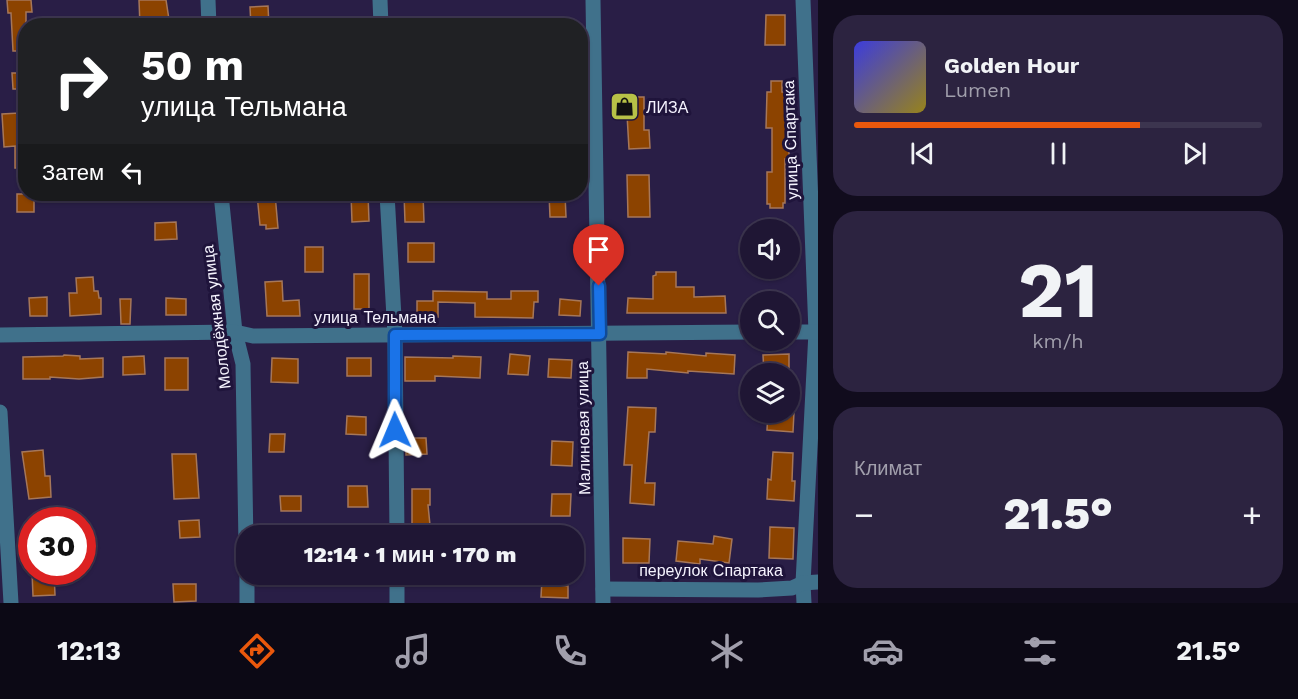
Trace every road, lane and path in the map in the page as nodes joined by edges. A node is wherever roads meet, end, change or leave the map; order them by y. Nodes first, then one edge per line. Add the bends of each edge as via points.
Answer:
1 (208, 0) edge
2 (380, 0) edge
3 (593, 0) edge
4 (803, 0) edge
5 (208, 18) edge
6 (381, 18) edge
7 (222, 201) edge
8 (387, 201) edge
9 (235, 332) junction
10 (740, 332) edge
11 (800, 332) edge
12 (817, 332) edge
13 (600, 334) junction
14 (0, 335) edge
15 (395, 335) junction
16 (0, 412) edge
17 (246, 525) edge
18 (397, 525) edge
19 (810, 583) edge
20 (246, 585) edge
21 (397, 585) edge
22 (603, 596) edge
23 (11, 603) edge
24 (247, 603) edge
25 (398, 603) edge
26 (804, 603) edge

1 - 5 street
2 - 6 street
3 - 13 street, Малиновая улица
4 - 12 street, улица Спартака
7 - 9 street, Молодёжная улица
8 - 15 street
9 - 14 street, улица Тельмана
9 - 15 street, улица Тельмана via 253,336
9 - 17 street, Молодёжная улица via 243,364
10 - 13 street, улица Тельмана
11 - 12 street
12 - 19 street, улица Спартака
13 - 15 street, улица Тельмана
13 - 22 street, Малиновая улица
15 - 18 street
16 - 23 street
19 - 22 street, переулок Спартака via 792,588
19 - 26 street, улица Спартака
20 - 24 street
21 - 25 street

